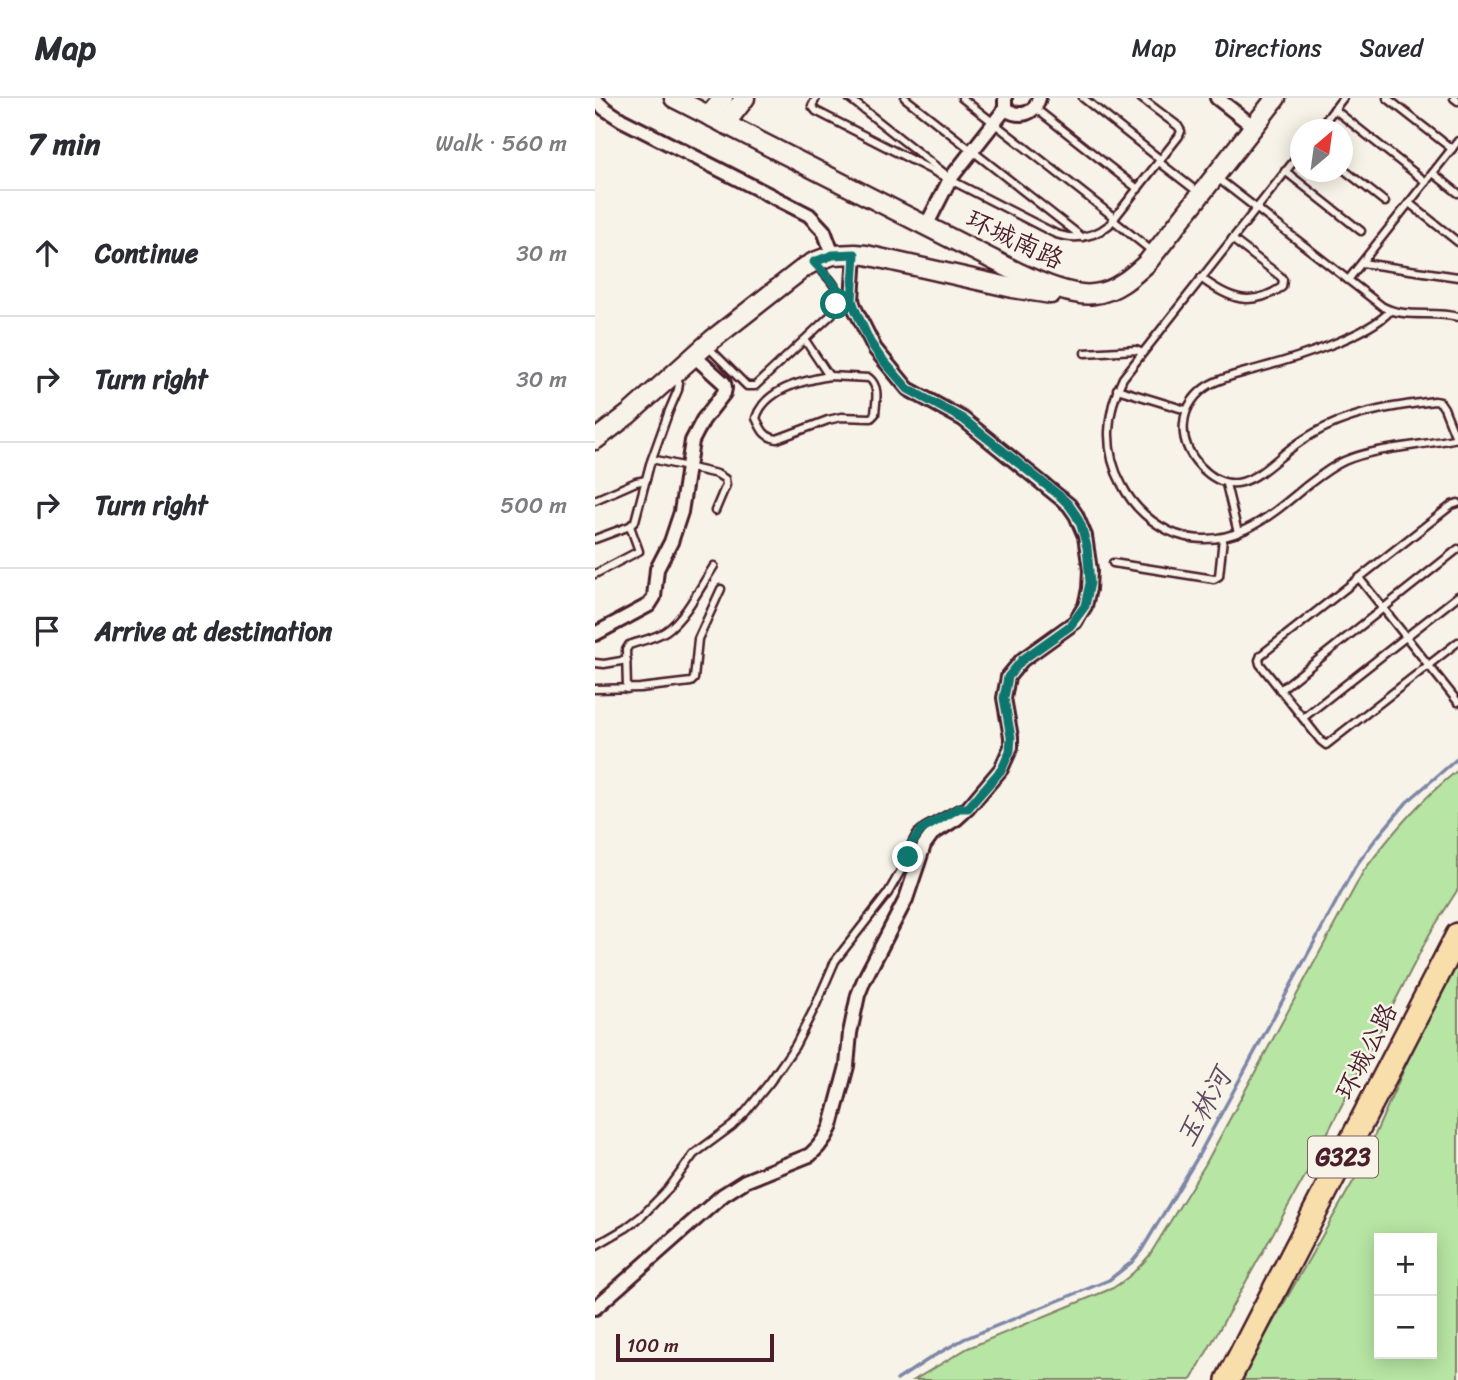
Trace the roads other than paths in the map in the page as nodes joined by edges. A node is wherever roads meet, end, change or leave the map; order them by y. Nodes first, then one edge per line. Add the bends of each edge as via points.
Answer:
1 (674, 98) edge
2 (723, 98) edge
3 (745, 98) edge
4 (816, 98) edge
5 (849, 98) edge
6 (905, 98) edge
7 (962, 98) edge
8 (1083, 98) edge
9 (1141, 98) edge
10 (1217, 98) edge
11 (1276, 98) edge
12 (1343, 98) edge
13 (1387, 98) edge
14 (595, 100) edge
15 (1037, 103) edge
16 (1005, 104) edge
17 (1334, 109) junction
18 (1326, 119) edge
19 (717, 120) junction
20 (994, 123) junction
21 (1254, 127) junction
22 (1456, 145) edge
23 (972, 151) junction
24 (1160, 161) junction
25 (1290, 165) edge
26 (1285, 171) junction
27 (1433, 173) junction
28 (1215, 176) junction
29 (1353, 177) edge
30 (951, 179) junction
31 (1426, 182) junction
32 (1138, 189) junction
33 (1458, 193) edge
34 (1201, 194) junction
35 (1385, 202) dead end
36 (1409, 203) junction
37 (1256, 208) junction
38 (1114, 219) junction
39 (926, 226) junction
40 (1361, 231) dead end
41 (1082, 237) junction
42 (1232, 239) junction
43 (1458, 242) edge
44 (1155, 253) junction
45 (855, 254) junction
46 (833, 255) junction
47 (814, 262) junction
48 (1361, 263) junction
49 (1458, 277) edge
50 (1201, 278) junction
51 (1016, 280) junction
52 (1348, 280) junction
53 (1389, 310) junction
54 (1458, 317) edge
55 (805, 340) junction
56 (700, 350) junction
57 (1085, 353) dead end
58 (1142, 353) junction
59 (675, 373) junction
60 (829, 376) junction
61 (755, 386) junction
62 (1117, 389) junction
63 (766, 400) junction
64 (1186, 410) junction
65 (1457, 438) edge
66 (595, 440) edge
67 (652, 459) junction
68 (688, 467) junction
69 (646, 480) junction
70 (1226, 484) junction
71 (595, 500) edge
72 (1458, 503) edge
73 (715, 511) dead end
74 (630, 526) junction
75 (1238, 533) junction
76 (1223, 538) junction
77 (595, 539) edge
78 (1458, 549) edge
79 (1113, 563) dead end
80 (714, 566) dead end
81 (595, 574) edge
82 (1359, 578) junction
83 (721, 589) dead end
84 (1458, 596) edge
85 (1384, 608) junction
86 (595, 634) edge
87 (1406, 637) junction
88 (1458, 642) edge
89 (627, 660) junction
90 (595, 663) edge
91 (1429, 665) junction
92 (595, 689) edge
93 (627, 689) junction
94 (1280, 690) junction
95 (1458, 702) edge
96 (1303, 718) junction
97 (968, 808) junction
98 (1458, 935) edge
99 (595, 1246) edge
100 (595, 1308) edge
101 (1227, 1380) edge

1 - 19 main road, 环城南路
2 - 19 main road
3 - 19 main road
4 - 30 lane via 812,106 816,111
5 - 30 lane
6 - 23 lane
7 - 20 lane
8 - 24 lane
9 - 24 lane via 1181,131
10 - 21 street
11 - 21 main road
12 - 17 lane
13 - 22 lane
14 - 46 street via 622,120 809,215 824,231
15 - 16 street via 1021,115
15 - 32 lane
16 - 20 street
17 - 18 lane
17 - 31 lane
19 - 39 main road, 环城南路
20 - 23 street
20 - 38 lane
21 - 28 main road
22 - 27 lane
23 - 30 street
23 - 41 lane
24 - 32 lane
24 - 34 lane
25 - 26 lane
26 - 37 lane
26 - 40 lane
27 - 31 lane
27 - 33 lane
28 - 34 main road
28 - 37 lane
29 - 35 lane
30 - 39 street
30 - 41 lane via 1056,234
31 - 36 lane
32 - 38 lane
34 - 44 main road
36 - 43 lane
36 - 48 lane
37 - 42 lane
37 - 52 lane
38 - 41 lane via 1096,234
38 - 44 lane
39 - 51 main road, 环城南路
42 - 50 lane
42 - 50 lane via 1280,276 1282,287 1242,300
44 - 51 main road via 1128,279 1092,295 1053,295
45 - 46 main road
45 - 51 main road
45 - 97 street via 852,300 880,357 908,389 963,419 1061,497 1076,515 1087,547 1090,583 1085,606 1070,626 1022,660 1008,677 1004,698 1010,751 1002,769
46 - 47 main road
47 - 55 lane via 838,291 832,314
47 - 56 main road
48 - 49 lane
48 - 52 lane
50 - 58 lane
52 - 53 lane
53 - 54 lane
53 - 64 lane via 1373,324 1336,342 1215,382
55 - 60 lane
55 - 61 lane
56 - 59 main road
56 - 61 lane via 747,386
56 - 68 street via 725,388 696,431
57 - 58 lane
58 - 62 lane
59 - 66 main road
59 - 67 lane via 678,390
60 - 63 lane via 786,388
60 - 63 lane via 874,382 875,414 871,418 841,417 777,439 764,433 756,418
61 - 63 lane
62 - 64 lane
62 - 76 lane via 1110,411 1109,447 1129,496 1145,515 1175,533 1196,539
64 - 70 lane via 1184,433 1189,451 1207,473
65 - 70 lane via 1440,402 1378,410 1325,428 1254,478
65 - 75 lane via 1342,462 1265,519
67 - 68 lane
67 - 69 lane
68 - 73 lane via 725,479
68 - 86 street via 679,519 657,569 652,602
69 - 71 lane
69 - 74 lane
70 - 75 lane
72 - 82 lane
74 - 77 lane
74 - 81 lane via 639,551
75 - 76 lane
76 - 79 lane via 1219,576 1214,579
78 - 85 lane
80 - 89 lane via 672,626 629,645
82 - 85 lane
82 - 94 lane via 1260,657 1260,664
83 - 93 lane via 698,639 694,680
84 - 87 lane
85 - 87 lane
85 - 94 lane
87 - 91 lane
87 - 96 lane
88 - 91 lane
89 - 90 lane
89 - 93 lane
91 - 95 lane
91 - 96 lane via 1328,744 1323,744
92 - 93 lane
94 - 96 lane
97 - 99 lane via 959,808 917,834 888,893 835,961 795,1046 744,1114 694,1154 634,1223
97 - 100 street via 924,845 906,900 861,985 847,1066 831,1126 820,1145 723,1195
98 - 101 highway, 环城公路 / G323

